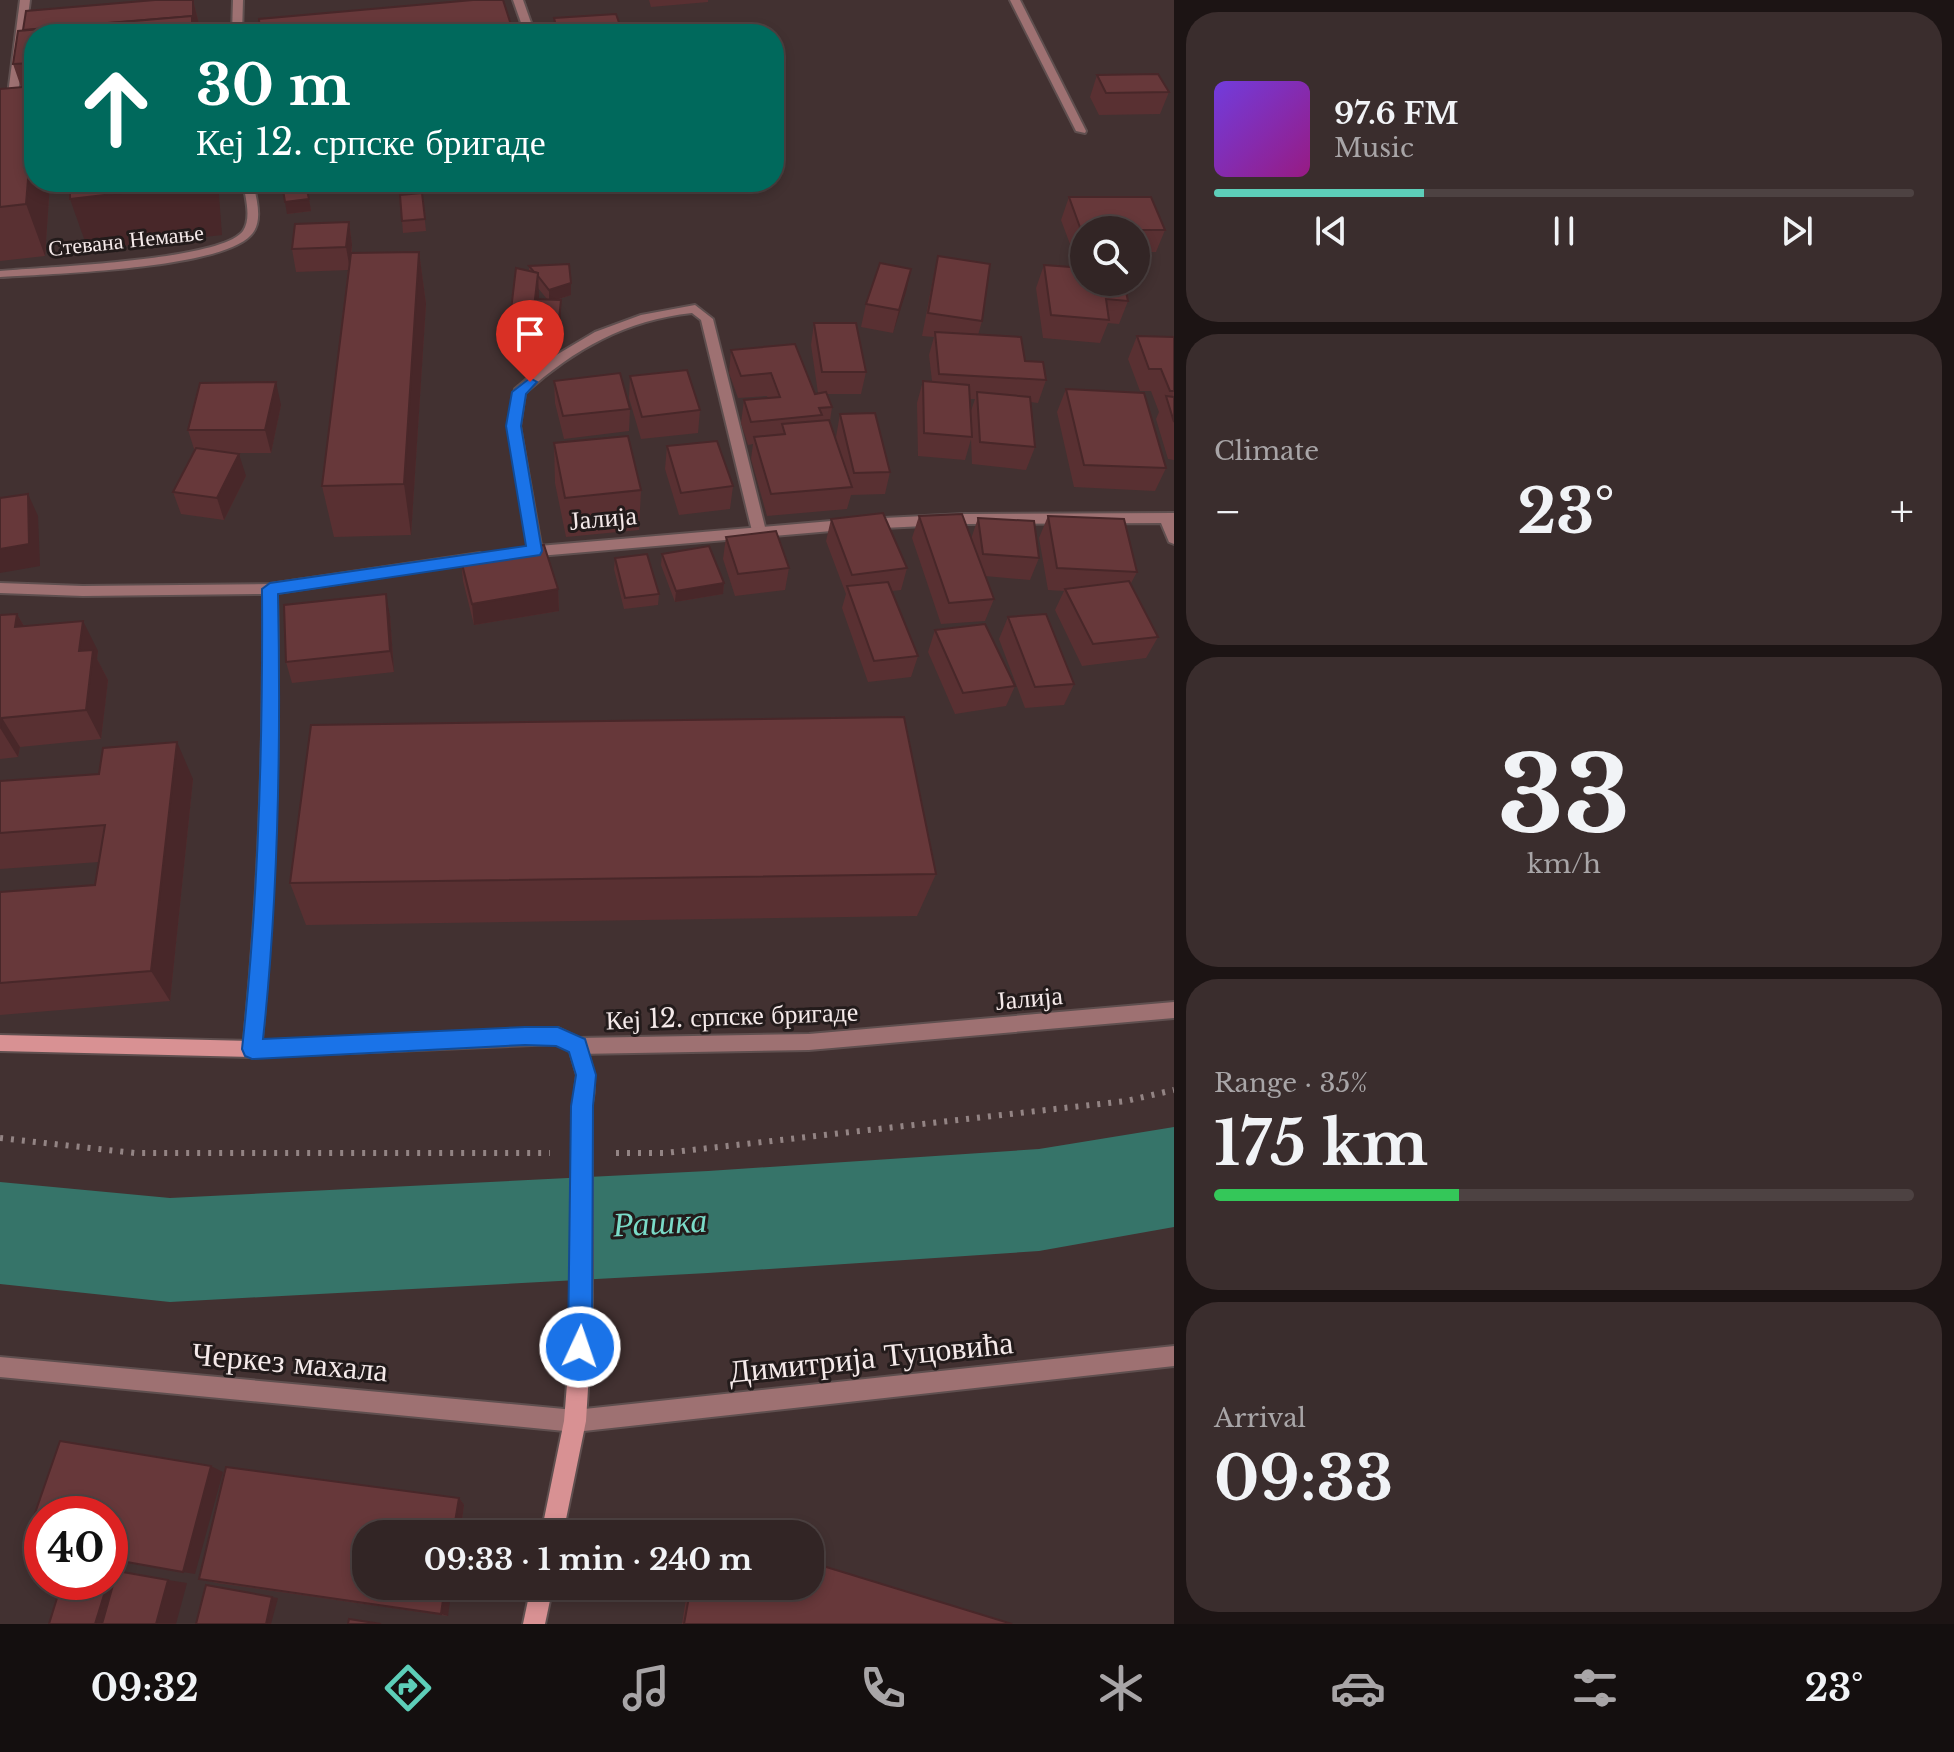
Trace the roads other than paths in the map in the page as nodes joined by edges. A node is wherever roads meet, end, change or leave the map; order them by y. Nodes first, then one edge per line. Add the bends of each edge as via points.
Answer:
1 (25, 0) edge
2 (238, 0) edge
3 (518, 0) edge
4 (1015, 0) edge
5 (38, 14) edge
6 (23, 16) junction
7 (237, 24) edge
8 (526, 24) edge
9 (10, 117) edge
10 (1081, 131) dead end
11 (249, 192) edge
12 (0, 274) edge
13 (1170, 518) edge
14 (759, 531) junction
15 (1174, 539) edge
16 (535, 551) junction
17 (512, 554) edge
18 (490, 557) edge
19 (0, 588) edge
20 (270, 589) junction
21 (1174, 1010) edge
22 (888, 1036) joint
23 (0, 1043) edge
24 (577, 1046) junction
25 (252, 1049) junction
26 (1174, 1356) edge
27 (0, 1367) edge
28 (575, 1421) junction
29 (555, 1520) edge
30 (539, 1600) edge
31 (534, 1624) edge

1 - 6 street
2 - 7 street
3 - 8 street
4 - 10 street
5 - 6 street
6 - 9 street
11 - 12 street, Стевана Немање via 253,222 231,246 198,255
13 - 14 street, Јалија via 965,519
13 - 15 street, Јалија
14 - 16 street, Јалија
14 - 16 street via 707,319 695,309 678,310 640,317 594,335 519,392 514,426
16 - 17 street, Јалија
18 - 20 street
19 - 20 street
20 - 25 street via 267,825
21 - 22 street, Јалија
22 - 24 street, Кеј 12. српске бригаде
23 - 25 street, Кеј 12. српске бригаде
24 - 25 street, Кеј 12. српске бригаде via 558,1036 525,1036
24 - 28 street, Кеј 12. српске бригаде, bridge via 586,1075
26 - 28 street, Димитрија Туцовића
27 - 28 street, Черкез махала
28 - 29 street, Кеј 12. српске бригаде
30 - 31 street

